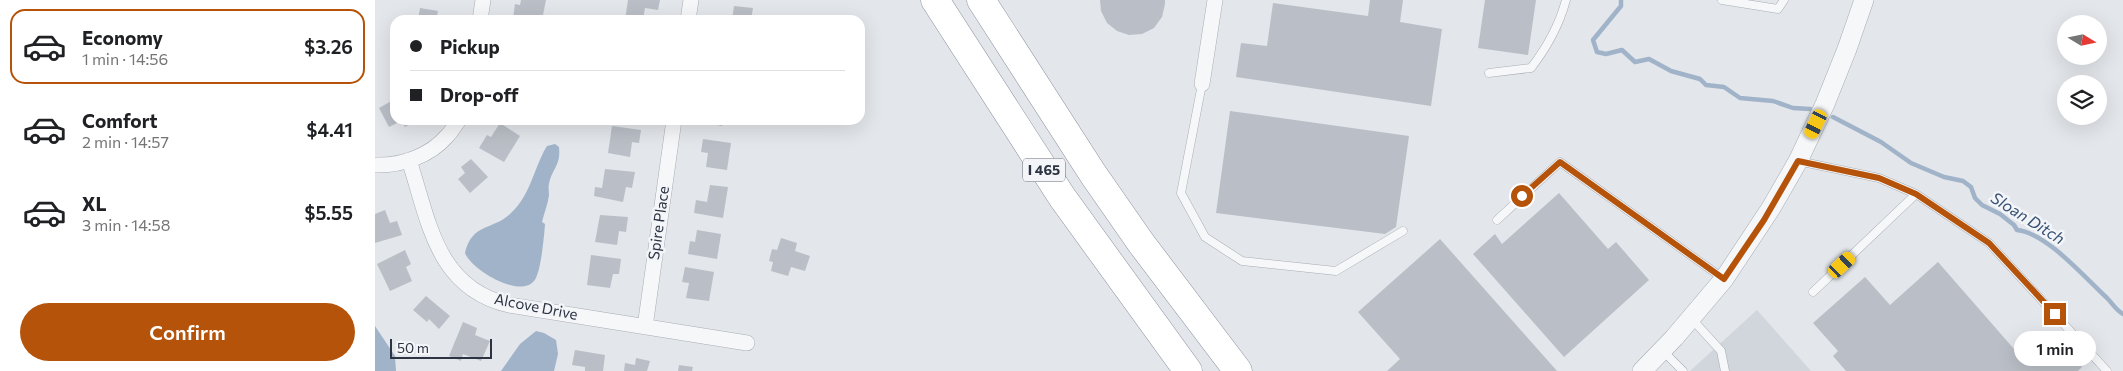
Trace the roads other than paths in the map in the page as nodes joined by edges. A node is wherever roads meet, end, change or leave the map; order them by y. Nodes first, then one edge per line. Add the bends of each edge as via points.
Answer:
1 (483, 0) edge
2 (691, 0) edge
3 (935, 0) edge
4 (981, 0) edge
5 (1215, 0) edge
6 (1565, 0) edge
7 (1721, 0) edge
8 (1784, 0) edge
9 (1863, 0) edge
10 (481, 15) edge
11 (689, 15) edge
12 (1489, 74) dead end
13 (1202, 84) joint
14 (455, 125) edge
15 (673, 125) edge
16 (409, 160) junction
17 (1798, 161) junction
18 (375, 165) edge
19 (1916, 194) junction
20 (1497, 220) dead end
21 (1403, 231) dead end
22 (1724, 279) junction
23 (1813, 292) dead end
24 (1691, 318) junction
25 (645, 327) junction
26 (747, 343) dead end
27 (1662, 350) junction
28 (1188, 371) edge
29 (1239, 371) edge
30 (1643, 371) edge
31 (1683, 371) edge
32 (1725, 371) edge
33 (2107, 371) edge

1 - 10 street
2 - 11 street
3 - 28 highway, I 465 via 1062,197
4 - 29 highway, I 465 via 1093,174
5 - 13 street
6 - 12 lane via 1561,19 1548,46 1531,68
7 - 8 lane via 1778,9
9 - 17 street via 1834,82
13 - 21 lane via 1181,193 1205,237 1242,261 1336,271
14 - 16 street via 438,144
15 - 25 street, Spire Place
16 - 18 street
16 - 25 street, Alcove Drive via 439,252 471,289 489,299 509,304
17 - 19 lane via 1879,178
17 - 22 street via 1764,220
19 - 23 lane
19 - 33 lane via 1989,243
20 - 22 lane via 1560,162
22 - 24 street
24 - 27 street
24 - 32 lane via 1721,351
25 - 26 street, Alcove Drive
27 - 30 street
27 - 31 lane

